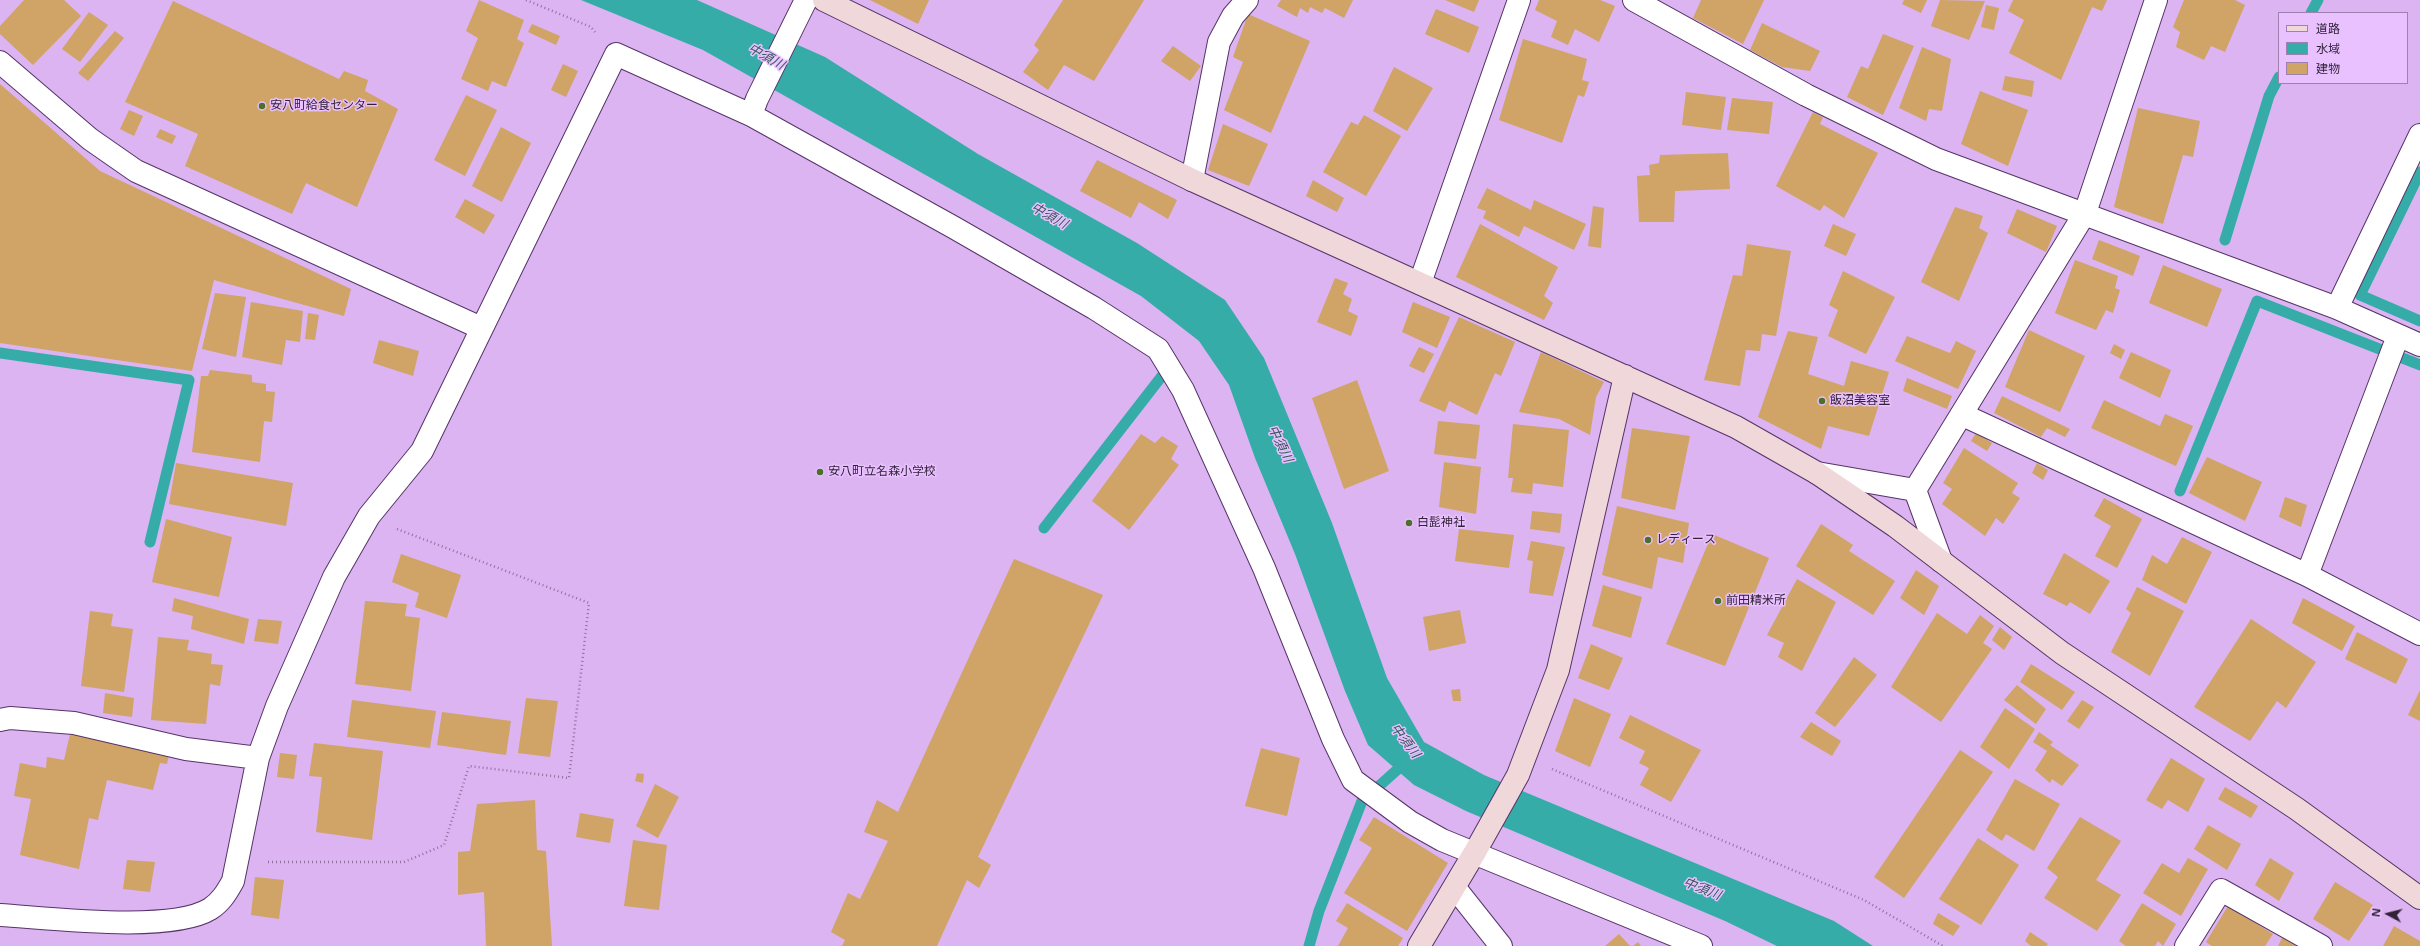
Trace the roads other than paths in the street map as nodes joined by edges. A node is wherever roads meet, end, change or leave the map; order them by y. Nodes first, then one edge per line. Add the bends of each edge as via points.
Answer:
1 (806, 0) edge
2 (824, 0) edge
3 (1247, 0) edge
4 (1519, 0) edge
5 (1634, 0) edge
6 (2156, 0) edge
7 (0, 62) edge
8 (754, 107) junction
9 (2420, 135) edge
10 (1192, 180) junction
11 (2085, 213) junction
12 (1420, 283) junction
13 (2337, 308) junction
14 (481, 328) junction
15 (2398, 336) junction
16 (2420, 345) edge
17 (1626, 376) junction
18 (1963, 415) junction
19 (1817, 473) junction
20 (1915, 490) junction
21 (1941, 561) junction
22 (2308, 575) junction
23 (2420, 634) edge
24 (0, 720) edge
25 (258, 758) junction
26 (1476, 852) junction
27 (1455, 888) junction
28 (2420, 898) edge
29 (0, 915) edge
30 (1419, 946) edge
31 (1501, 946) edge
32 (1701, 946) edge
33 (2186, 946) edge
34 (2321, 946) edge

1 - 8 street
2 - 10 street
3 - 10 street via 1219,42
4 - 12 street
5 - 11 street via 1806,95 1936,159
6 - 11 street
7 - 14 street via 90,139 136,171
8 - 14 street via 616,54
8 - 26 street via 953,227 1094,308 1158,349 1183,390 1264,568 1333,739 1353,780 1410,822 1442,840
9 - 13 street
10 - 12 street
11 - 13 street
11 - 18 street
12 - 17 street
13 - 15 street
14 - 25 street via 422,451 368,518 334,577 277,706
15 - 16 street
15 - 22 street
17 - 19 street via 1736,427
17 - 26 street via 1558,670 1521,766
18 - 20 street
18 - 22 street
19 - 20 street
19 - 21 street
20 - 21 street
21 - 28 street via 2062,653 2297,809
22 - 23 street
24 - 25 street via 10,718 74,723 186,749
25 - 29 street via 233,881 223,899 209,910 186,918 154,923
26 - 27 street
26 - 32 street
27 - 30 street
27 - 31 street
33 - 34 street via 2221,890

